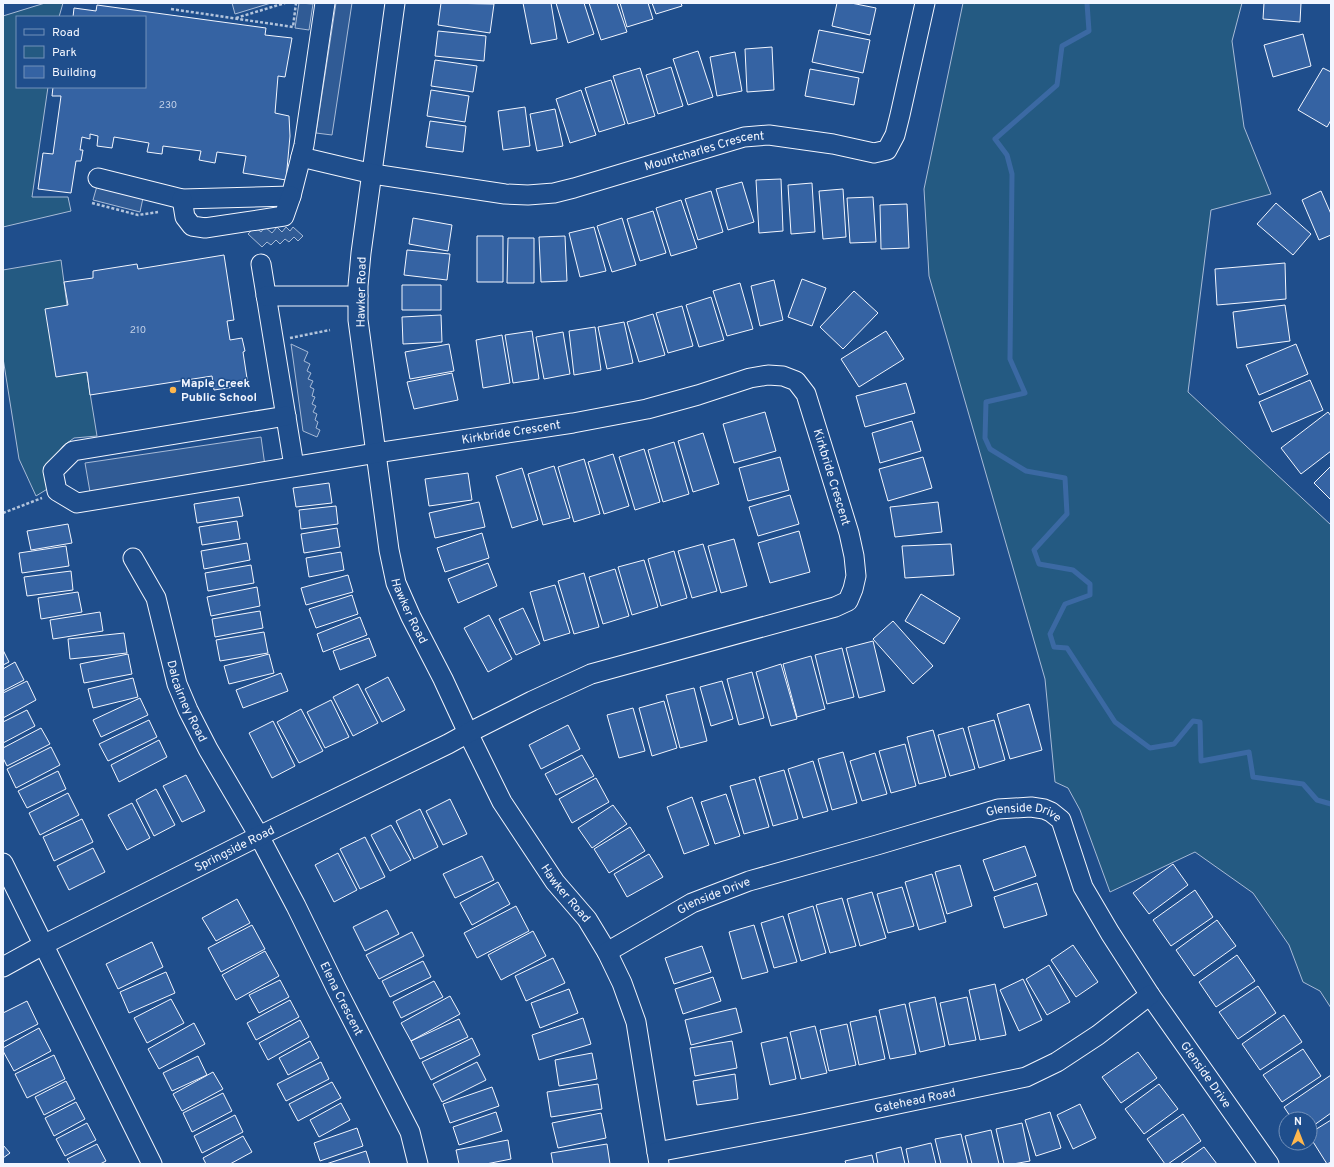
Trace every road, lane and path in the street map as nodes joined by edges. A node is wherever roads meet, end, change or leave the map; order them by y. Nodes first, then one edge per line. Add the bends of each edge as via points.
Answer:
1 (285, 3) edge
2 (296, 3) edge
3 (325, 3) edge
4 (395, 3) edge
5 (925, 3) edge
6 (171, 9) dead end
7 (235, 19) junction
8 (301, 157) junction
9 (373, 174) junction
10 (98, 178) dead end
11 (291, 196) junction
12 (92, 203) dead end
13 (183, 204) junction
14 (261, 264) dead end
15 (266, 296) junction
16 (358, 296) junction
17 (330, 330) dead end
18 (273, 341) junction
19 (286, 416) junction
20 (376, 453) junction
21 (294, 466) junction
22 (57, 491) junction
23 (3, 512) edge
24 (133, 558) dead end
25 (468, 733) junction
26 (259, 836) junction
27 (3, 863) edge
28 (43, 945) junction
29 (607, 952) junction
30 (3, 967) edge
31 (1150, 995) junction
32 (658, 1158) edge
33 (152, 1164) edge
34 (418, 1164) edge
35 (1269, 1164) edge

1 - 7 path
2 - 7 path via 293,27
3 - 8 street
4 - 9 street, Hawker Road
5 - 9 street, Mountcharles Crescent via 895,135 887,150 874,152 770,136 744,138 574,188 528,195
6 - 7 path
8 - 9 street
8 - 11 street
9 - 16 street, Hawker Road via 361,253
10 - 13 street
11 - 13 street
11 - 13 street via 284,216 205,228 192,226 185,217
12 - 13 path via 138,215
14 - 15 street
15 - 16 street
15 - 18 street
16 - 20 street, Hawker Road via 358,320
17 - 18 path
18 - 19 street
19 - 21 street
19 - 22 street via 72,452 53,471
20 - 21 street
20 - 25 street, Hawker Road via 396,583
20 - 25 street, Kirkbride Crescent via 647,409 768,375 783,376 796,381 806,394 813,415 854,556 856,576 848,602 592,674
21 - 22 street via 77,503
22 - 23 path
24 - 26 street, Dalcairney Road via 156,598 177,684 188,710
25 - 26 street, Springside Road
25 - 29 street, Hawker Road via 502,802 554,882 587,919
26 - 28 street, Springside Road
26 - 34 street, Elena Crescent via 410,1132
27 - 28 street
28 - 30 street, Springside Road
28 - 33 street
29 - 31 street, Glenside Drive via 692,903 748,881 998,808 1031,807 1051,812 1061,820 1083,887
29 - 32 street, Hawker Road via 636,1022
31 - 32 street, Gatehead Road via 1098,1035 1057,1062 1026,1077 803,1124
31 - 35 street, Glenside Drive

